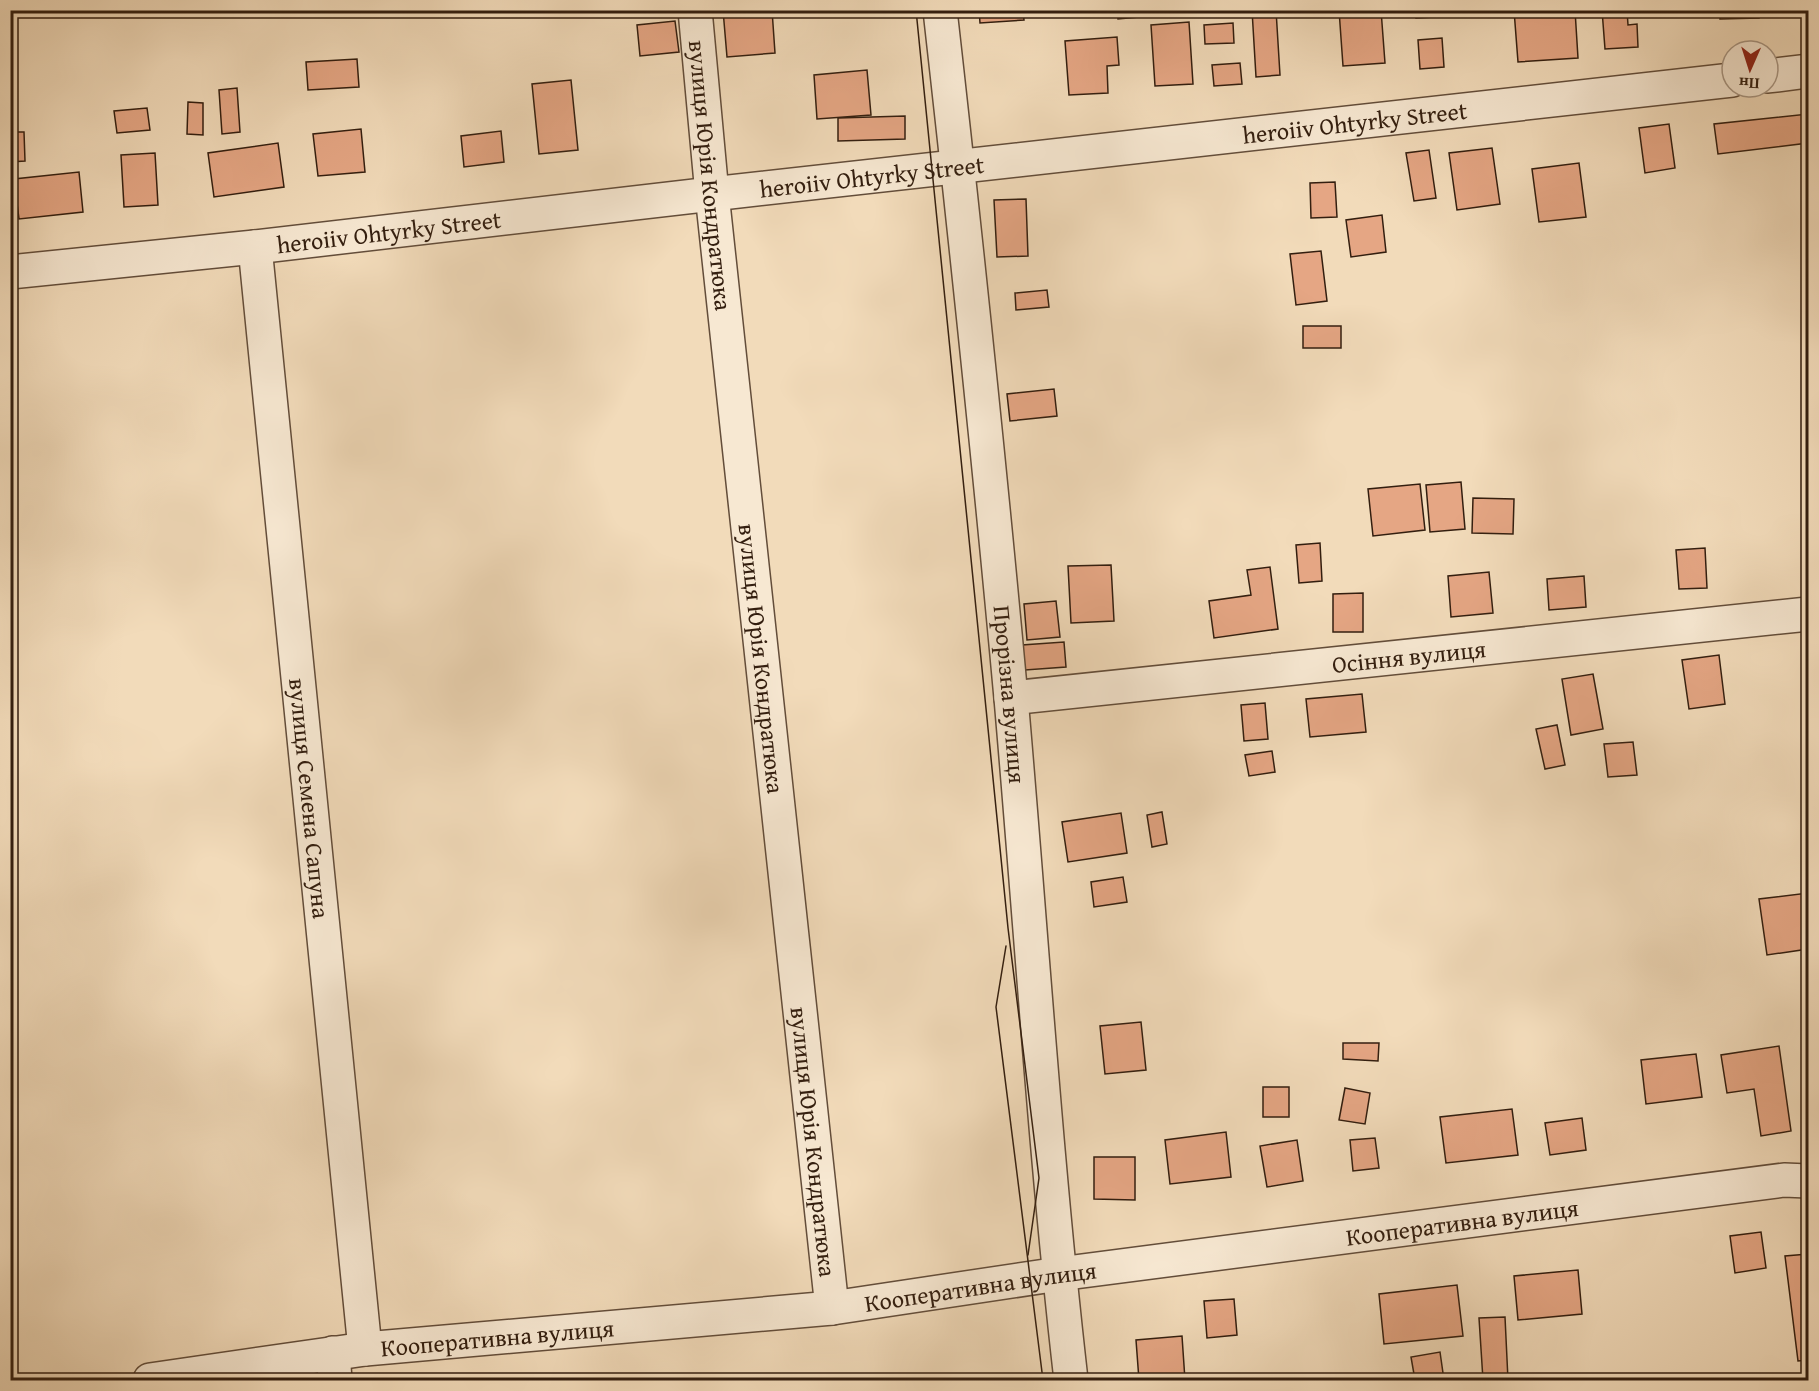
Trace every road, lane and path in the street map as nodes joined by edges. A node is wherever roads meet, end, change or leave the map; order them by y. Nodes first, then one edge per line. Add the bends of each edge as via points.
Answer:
1 (695, 10) edge
2 (940, 10) edge
3 (1809, 71) edge
4 (1780, 75) edge
5 (1720, 81) edge
6 (957, 167) junction
7 (712, 194) junction
8 (255, 247) junction
9 (10, 272) edge
10 (1809, 614) edge
11 (1011, 698) junction
12 (1809, 1181) edge
13 (1059, 1274) junction
14 (832, 1308) junction
15 (365, 1349) junction
16 (334, 1367) edge
17 (150, 1380) edge
18 (1071, 1380) edge

1 - 7 street, вулиця Юрія Кондратюка
2 - 6 street, Прорізна вулиця
3 - 4 street
5 - 6 street, heroiiv Ohtyrky Street
6 - 7 street, heroiiv Ohtyrky Street
6 - 11 street, Прорізна вулиця
7 - 8 street, heroiiv Ohtyrky Street
7 - 14 street, вулиця Юрія Кондратюка
8 - 9 street, heroiiv Ohtyrky Street
8 - 15 street, вулиця Семена Сапуна
10 - 11 street, Осіння вулиця
11 - 13 street, Прорізна вулиця
12 - 13 street, Кооперативна вулиця via 1784,1180
13 - 14 street, Кооперативна вулиця
13 - 18 street, Прорізна вулиця
14 - 15 street, Кооперативна вулиця
15 - 16 street, Кооперативна вулиця
16 - 17 street, Кооперативна вулиця

